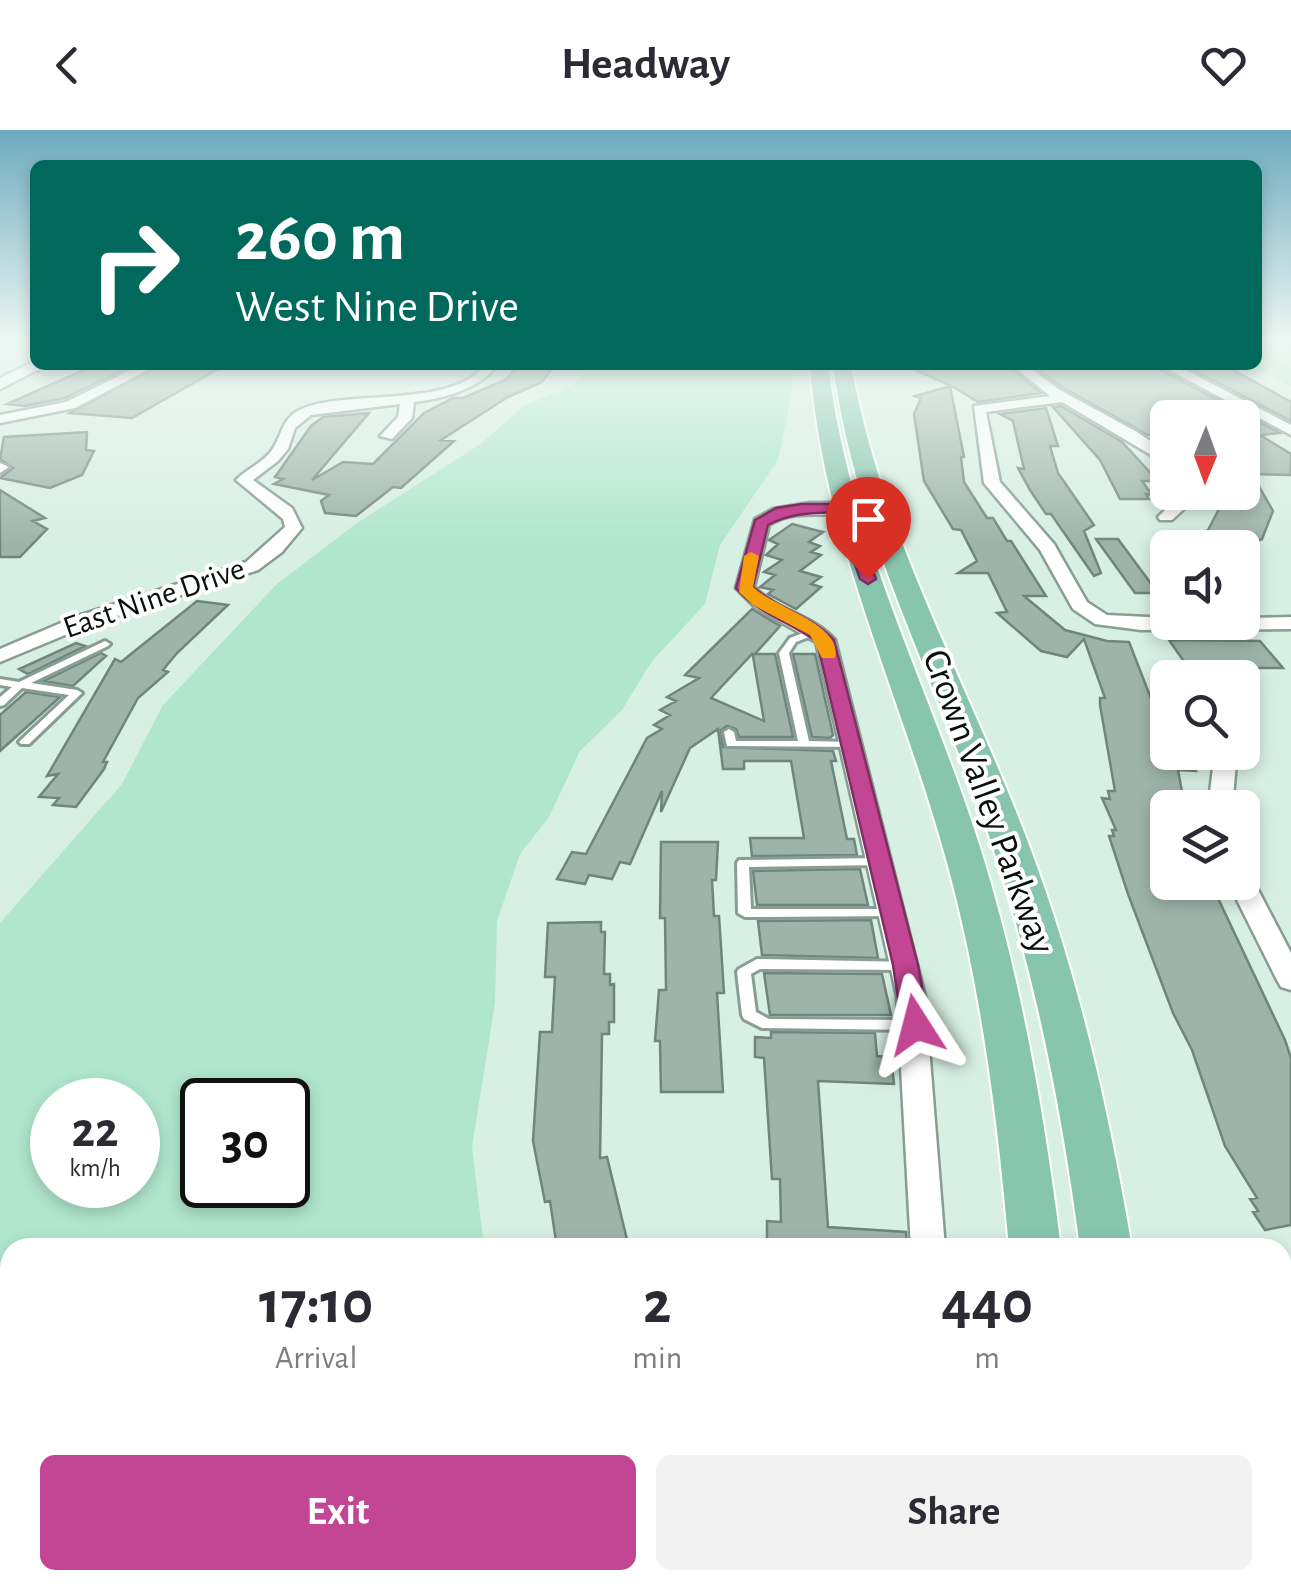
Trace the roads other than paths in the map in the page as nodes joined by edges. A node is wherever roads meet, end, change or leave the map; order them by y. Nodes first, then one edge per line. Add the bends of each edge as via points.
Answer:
1 (55, 408) edge
2 (314, 408) edge
3 (406, 408) edge
4 (821, 408) edge
5 (847, 408) edge
6 (985, 408) edge
7 (1084, 408) edge
8 (1248, 408) edge
9 (0, 419) edge
10 (1291, 431) edge
11 (387, 436) dead end
12 (1150, 448) edge
13 (861, 462) junction
14 (842, 508) junction
15 (1173, 510) edge
16 (1166, 517) dead end
17 (896, 564) junction
18 (1291, 623) edge
19 (816, 631) junction
20 (105, 644) dead end
21 (0, 656) edge
22 (0, 682) edge
23 (20, 685) junction
24 (0, 702) edge
25 (25, 742) dead end
26 (731, 743) dead end
27 (804, 744) junction
28 (852, 744) junction
29 (880, 862) junction
30 (1251, 900) edge
31 (892, 913) junction
32 (906, 965) junction
33 (1291, 980) edge
34 (916, 1025) junction
35 (927, 1238) edge
36 (1034, 1238) edge
37 (1104, 1238) edge

1 - 9 street
2 - 21 street, East Nine Drive via 288,426 273,458 244,480 285,508 294,528 276,548 252,566 82,621
3 - 11 street
4 - 14 main road, Crown Valley Parkway
5 - 13 main road, Crown Valley Parkway
6 - 18 street via 978,409 992,483 1048,548 1080,604 1102,620
7 - 12 street
8 - 10 street
13 - 14 main road via 847,469 855,501
13 - 17 main road, Crown Valley Parkway
14 - 17 main road via 859,514 878,558
14 - 19 street via 769,516 761,523 744,583 759,602
14 - 36 main road, Crown Valley Parkway via 964,862 1010,1066
15 - 16 street
17 - 37 main road, Crown Valley Parkway via 998,813 1047,957
19 - 27 lane via 792,640 784,653
19 - 28 street via 825,640
20 - 23 lane
22 - 23 lane
23 - 24 lane
23 - 25 lane via 78,693
26 - 27 lane
27 - 28 lane
28 - 29 street
29 - 31 street
29 - 31 lane via 743,863 746,913
30 - 33 street
31 - 32 street
32 - 34 street
32 - 34 lane via 757,964 744,972 748,1015 766,1024
34 - 35 street

